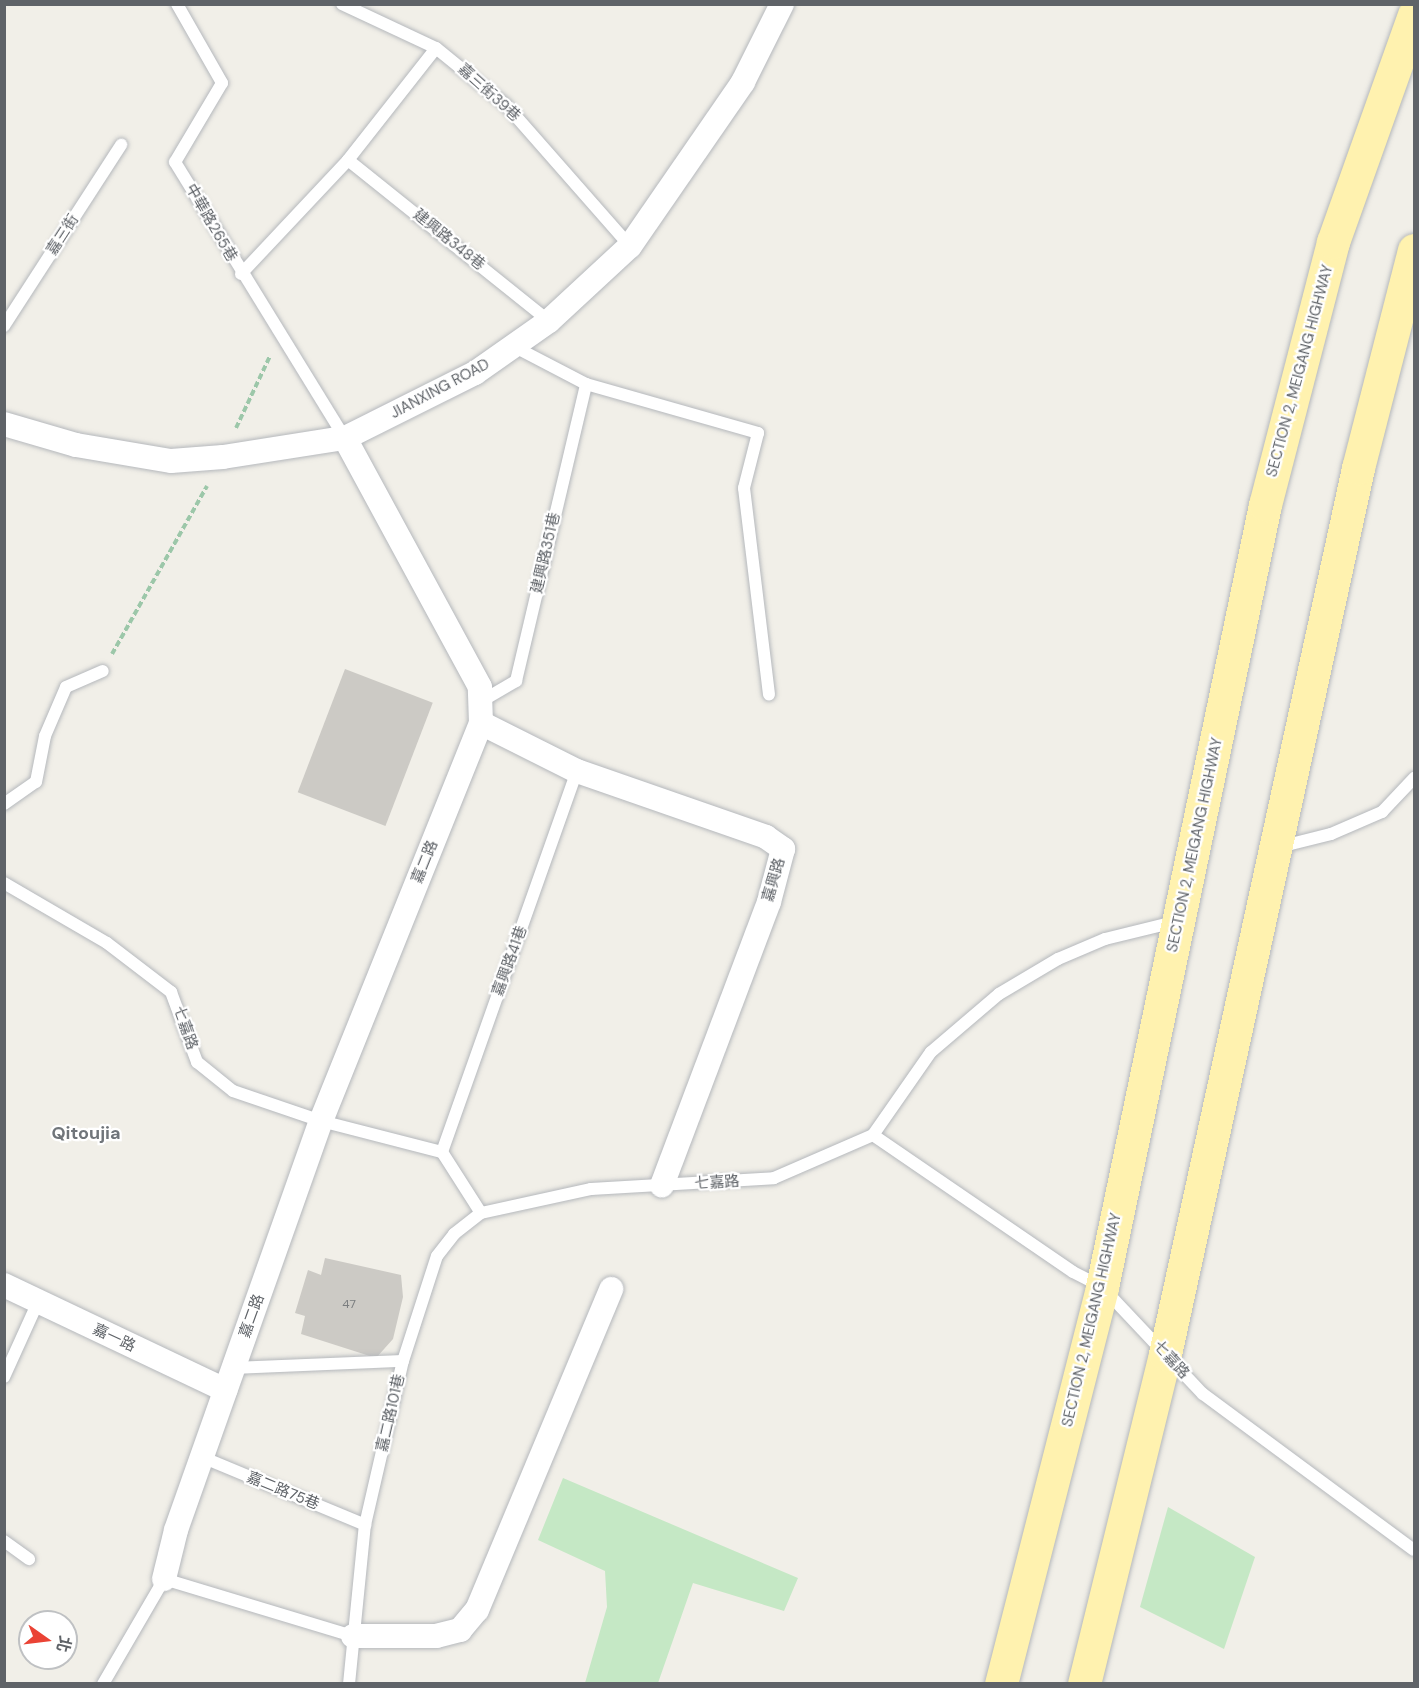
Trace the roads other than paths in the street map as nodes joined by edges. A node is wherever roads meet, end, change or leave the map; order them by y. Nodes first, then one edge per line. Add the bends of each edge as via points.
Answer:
1 (177, 4) edge
2 (342, 4) edge
3 (782, 4) edge
4 (1414, 15) edge
5 (436, 48) junction
6 (121, 145) dead end
7 (348, 160) junction
8 (630, 246) junction
9 (1414, 250) edge
10 (241, 274) junction
11 (549, 321) junction
12 (4, 326) edge
13 (513, 346) junction
14 (586, 384) junction
15 (4, 424) edge
16 (345, 438) junction
17 (103, 671) road end
18 (769, 694) dead end
19 (480, 712) junction
20 (577, 771) junction
21 (1414, 778) edge
22 (4, 804) edge
23 (1275, 848) junction
24 (4, 883) edge
25 (1179, 921) junction
26 (321, 1121) junction
27 (873, 1135) junction
28 (442, 1152) junction
29 (662, 1185) junction
30 (481, 1213) junction
31 (4, 1285) edge
32 (1102, 1287) junction
33 (612, 1289) dead end
34 (38, 1302) junction
35 (1165, 1354) junction
36 (403, 1361) junction
37 (4, 1377) edge
38 (229, 1379) junction
39 (202, 1457) junction
40 (365, 1525) junction
41 (4, 1541) edge
42 (1414, 1550) edge
43 (29, 1559) dead end
44 (164, 1579) junction
45 (353, 1636) junction
46 (103, 1683) edge
47 (349, 1683) edge
48 (1001, 1683) edge
49 (1084, 1683) edge

1 - 10 lane, 中華路265巷 via 222,83 176,162
2 - 5 lane, 嘉三街39巷
3 - 8 street, JIANXING ROAD via 743,82
4 - 25 main road, SECTION 2, MEIGANG HIGHWAY via 1328,265 1265,505
5 - 7 lane
5 - 8 lane, 嘉三街39巷 via 506,105
6 - 12 lane, 嘉三街
7 - 10 lane
7 - 11 lane, 建興路348巷
8 - 11 street, JIANXING ROAD
9 - 23 main road via 1358,468
10 - 16 lane, 中華路265巷
11 - 13 street, JIANXING ROAD
13 - 14 lane
13 - 16 street, JIANXING ROAD via 475,373
14 - 18 lane via 758,433 744,488
14 - 19 lane, 建興路351巷 via 516,681
15 - 16 street, JIANXING ROAD via 76,445 171,461
16 - 19 street via 480,687
17 - 22 lane via 66,687 45,736 36,782
19 - 20 street, 嘉興路
19 - 26 street, 嘉二路
20 - 28 lane, 嘉興路41巷
20 - 29 street, 嘉興路 via 766,837 783,849 769,902
21 - 23 lane via 1382,812 1331,834
23 - 35 main road
24 - 26 lane, 七嘉路 via 107,943 171,992 197,1062 233,1091
25 - 27 lane via 1105,939 1058,959 999,994 931,1052
25 - 32 main road, SECTION 2, MEIGANG HIGHWAY
26 - 28 lane, 七嘉路
26 - 38 street, 嘉二路
27 - 29 lane, 七嘉路 via 774,1179
27 - 32 lane, 七嘉路 via 1073,1272
28 - 30 lane
29 - 30 lane, 七嘉路 via 591,1189
30 - 36 lane, 嘉二路101巷 via 454,1234 437,1256
31 - 34 street, 嘉一路
32 - 35 lane, 七嘉路
32 - 48 main road, SECTION 2, MEIGANG HIGHWAY
33 - 45 street via 477,1610 460,1630 436,1636
34 - 37 lane
34 - 38 street, 嘉一路
35 - 42 lane, 七嘉路 via 1203,1394
35 - 49 main road
36 - 38 lane
36 - 40 lane, 嘉二路101巷
38 - 39 street, 嘉二路
39 - 40 lane, 嘉二路75巷
39 - 44 street, 嘉二路 via 176,1530
40 - 45 lane, 嘉二路101巷
41 - 43 lane
44 - 45 lane
44 - 46 lane
45 - 47 lane, 嘉二路101巷

